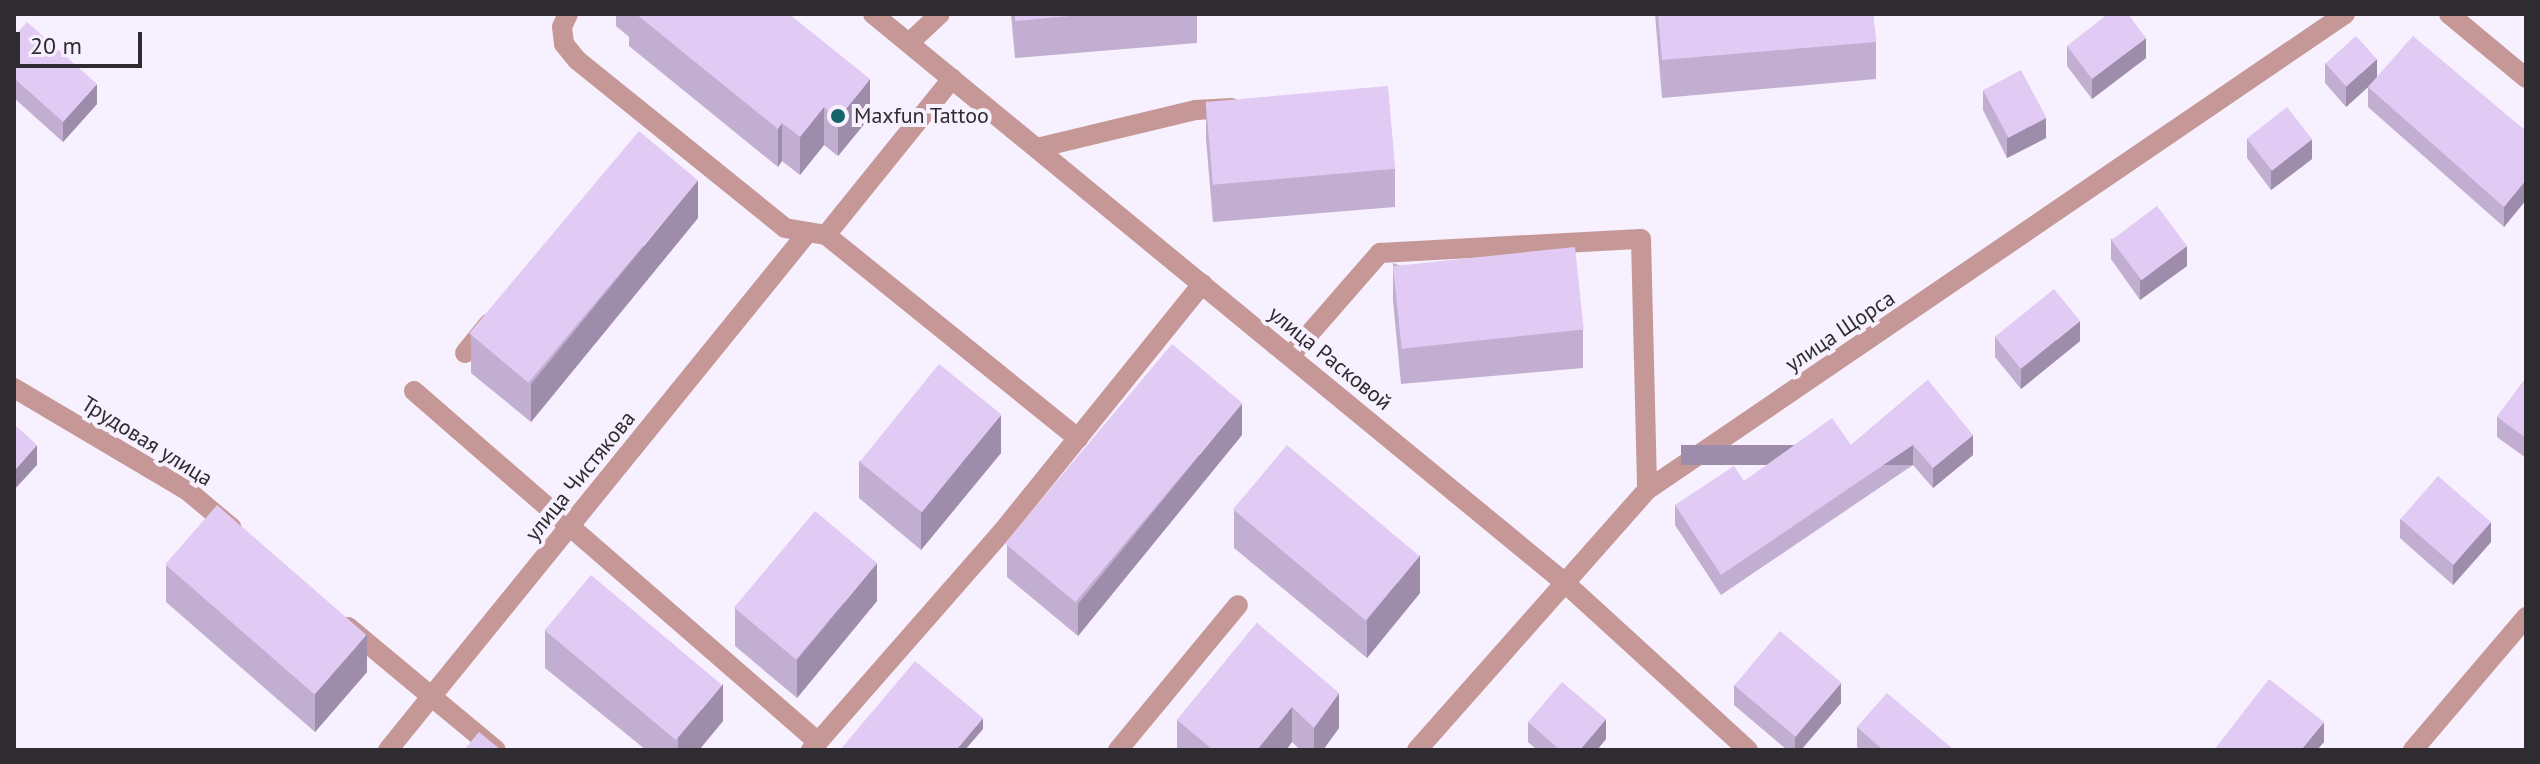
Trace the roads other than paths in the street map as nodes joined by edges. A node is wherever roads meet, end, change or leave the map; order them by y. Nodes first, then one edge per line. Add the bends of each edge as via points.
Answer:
1 (568, 14) edge
2 (873, 14) edge
3 (940, 14) edge
4 (2345, 14) edge
5 (2449, 14) edge
6 (909, 43) junction
7 (2526, 78) edge
8 (952, 79) junction
9 (1255, 106) edge
10 (1037, 148) junction
11 (817, 233) junction
12 (1202, 284) junction
13 (504, 304) edge
14 (465, 353) dead end
15 (1290, 356) junction
16 (14, 388) edge
17 (414, 391) dead end
18 (1078, 438) junction
19 (1647, 490) junction
20 (570, 526) junction
21 (249, 543) edge
22 (1564, 582) junction
23 (1238, 605) dead end
24 (334, 615) edge
25 (2526, 617) edge
26 (432, 697) junction
27 (814, 746) edge
28 (388, 750) edge
29 (496, 750) edge
30 (1118, 750) edge
31 (1417, 750) edge
32 (1748, 750) edge
33 (2413, 750) edge

1 - 11 street via 562,27 564,44 647,127 785,228
2 - 6 street, улица Расковой
3 - 6 street
4 - 19 street, улица Щорса
5 - 7 street
6 - 8 street, улица Расковой
8 - 10 street, улица Расковой
8 - 11 street, улица Чистякова
9 - 10 street via 1195,110
10 - 12 street, улица Расковой
11 - 18 street
11 - 20 street, улица Чистякова
12 - 15 street, улица Расковой
12 - 18 street
13 - 14 street
15 - 19 street via 1380,253 1641,239
15 - 22 street, улица Расковой
16 - 21 street, Трудовая улица via 188,491
17 - 20 street
18 - 27 street
19 - 22 street, улица Щорса
20 - 26 street, улица Чистякова
20 - 27 street
22 - 31 street, улица Щорса
22 - 32 street, улица Расковой
23 - 30 street
24 - 26 street
25 - 33 street
26 - 28 street, улица Чистякова
26 - 29 street

